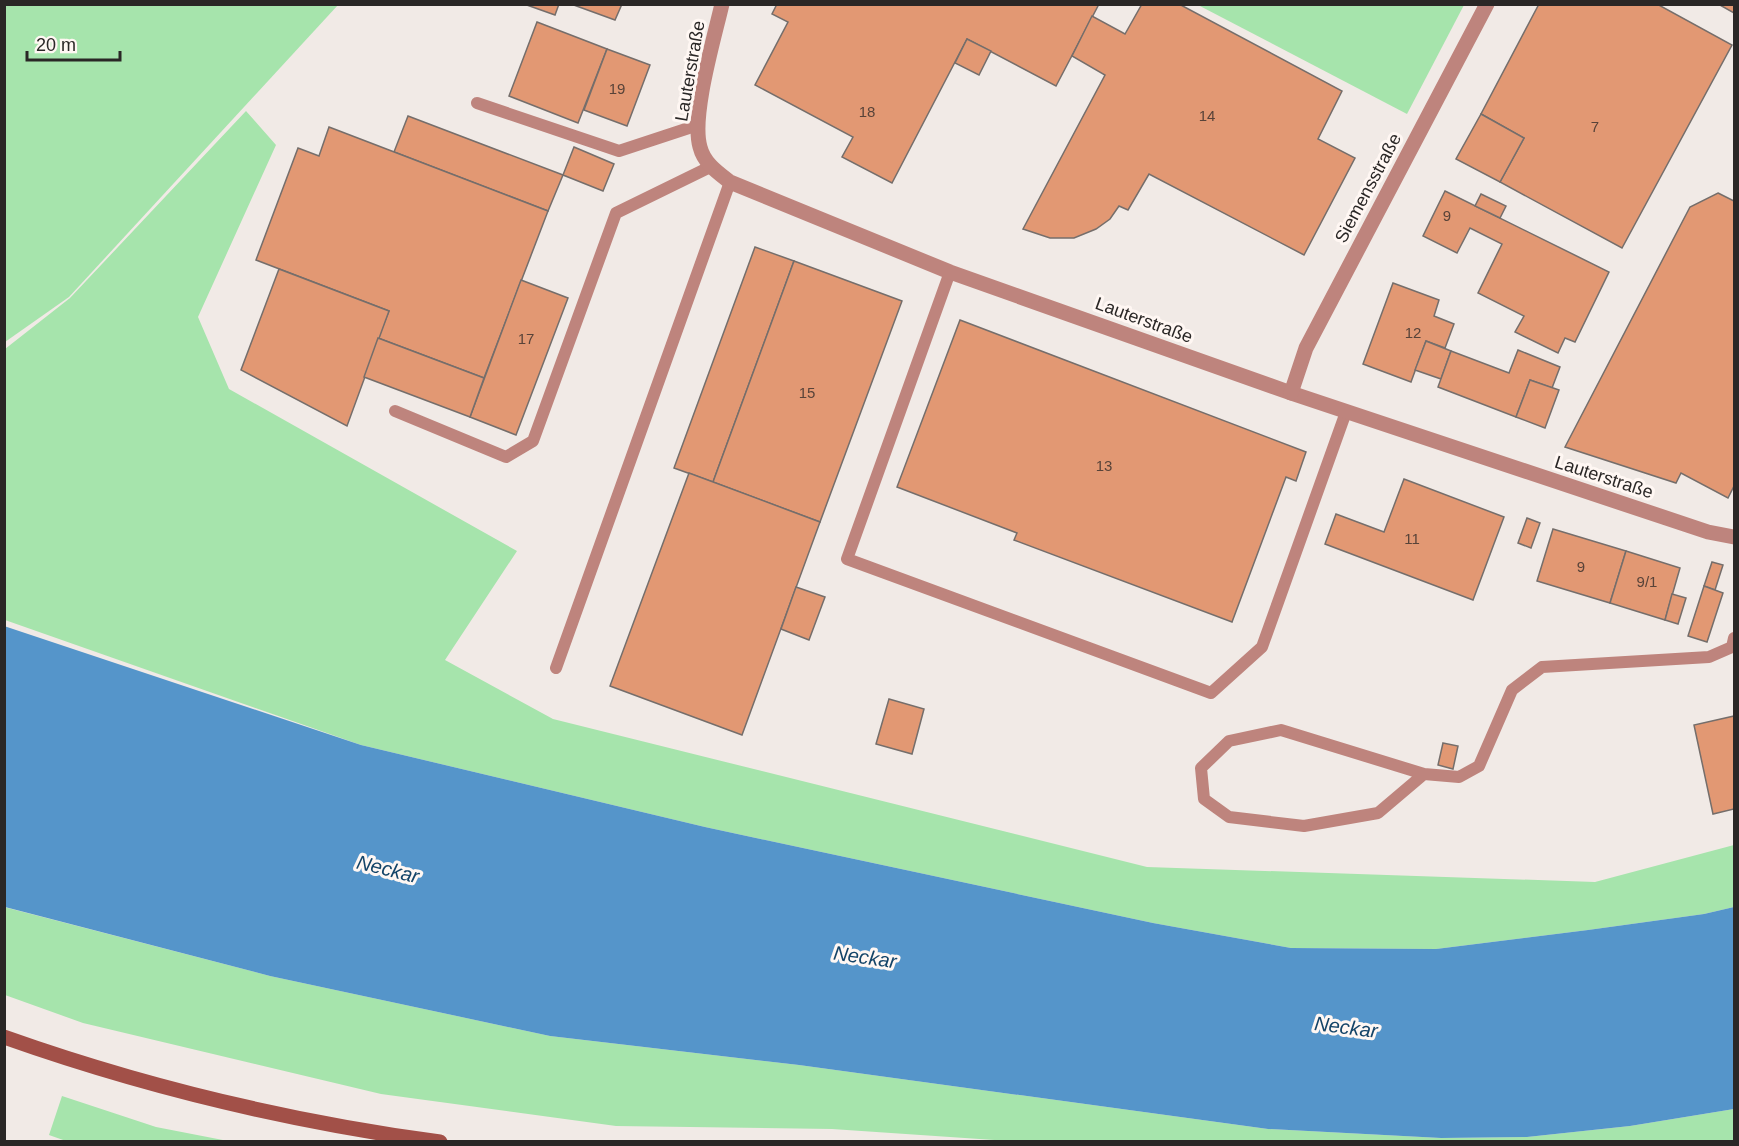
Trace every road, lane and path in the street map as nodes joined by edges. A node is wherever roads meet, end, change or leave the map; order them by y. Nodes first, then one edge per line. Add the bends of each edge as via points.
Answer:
1 (722, 4) edge
2 (1487, 4) edge
3 (477, 103) dead end
4 (698, 125) junction
5 (710, 167) junction
6 (729, 182) junction
7 (950, 272) junction
8 (1291, 393) junction
9 (395, 411) dead end
10 (1346, 412) junction
11 (1734, 537) edge
12 (1734, 638) edge
13 (556, 668) dead end
14 (1424, 774) junction
15 (4, 1037) edge
16 (440, 1142) edge

1 - 4 street, Lauterstraße
2 - 8 street, Siemensstraße via 1306,348
3 - 4 lane via 619,151
4 - 5 street, Lauterstraße via 700,147
5 - 6 street, Lauterstraße
5 - 9 lane via 616,213 533,441 506,457
6 - 7 street, Lauterstraße
6 - 13 lane
7 - 8 street, Lauterstraße
7 - 10 lane via 847,559 1211,693 1262,647
8 - 10 street, Lauterstraße
10 - 11 street, Lauterstraße via 1708,532
12 - 14 lane via 1732,646 1709,657 1542,667 1512,690 1479,766 1459,777
14 - 14 lane via 1378,813 1304,826 1229,817 1204,799 1201,768 1229,741 1281,730
15 - 16 street via 240,1106

